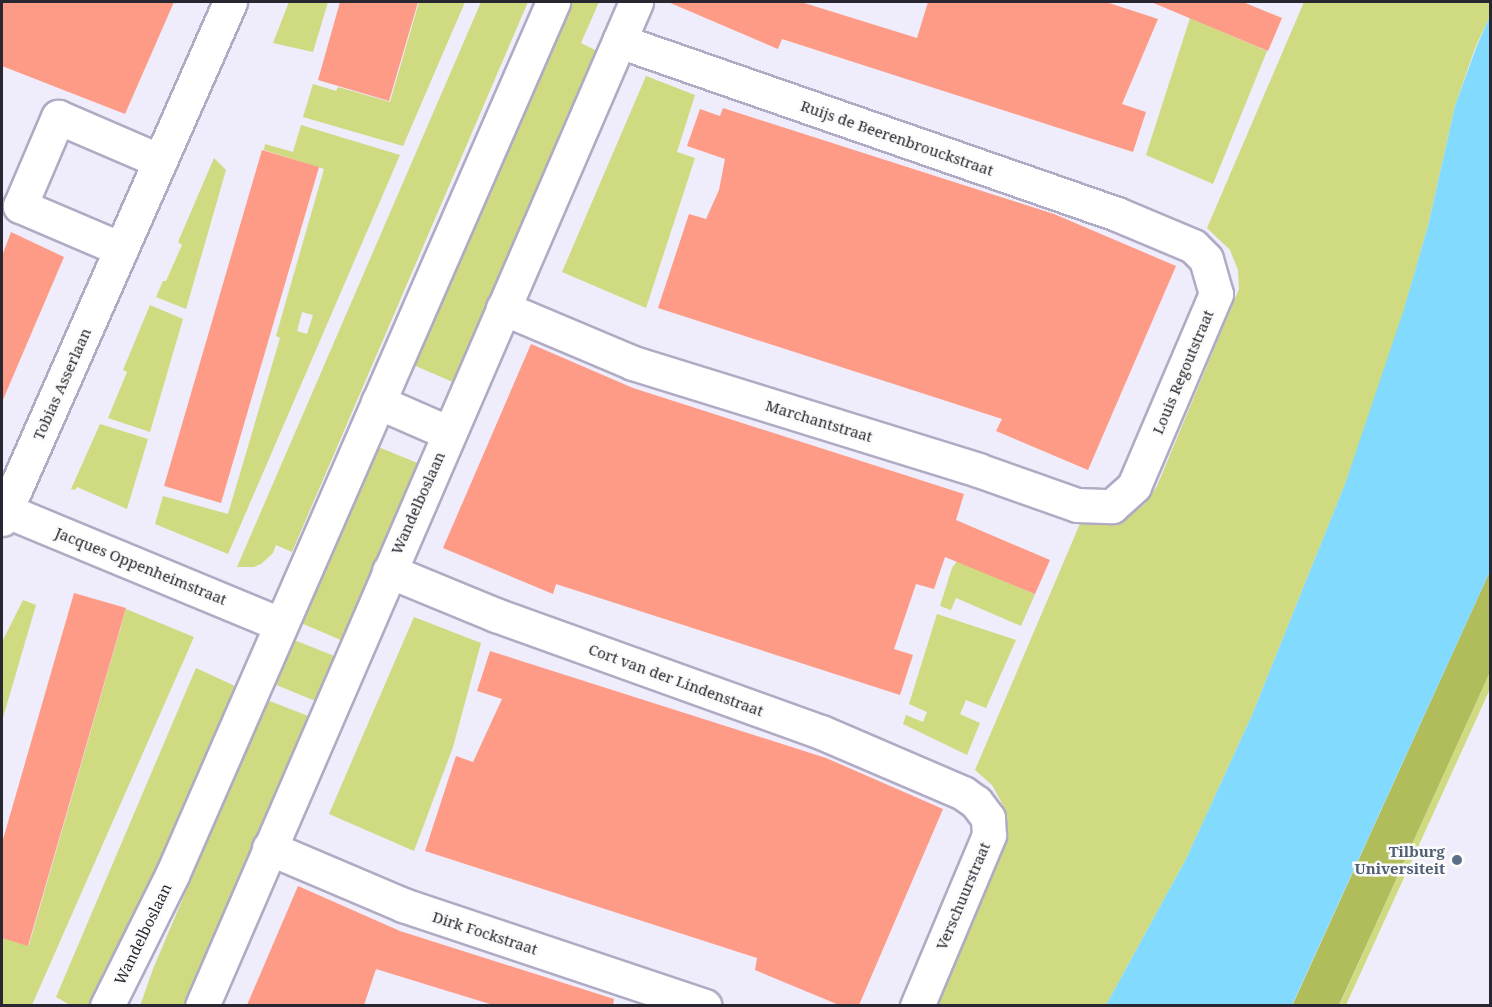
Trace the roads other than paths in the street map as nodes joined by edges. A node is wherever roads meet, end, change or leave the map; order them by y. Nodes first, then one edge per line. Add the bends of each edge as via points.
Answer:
1 (230, 2) edge
2 (552, 2) edge
3 (636, 2) edge
4 (619, 41) junction
5 (160, 161) junction
6 (1175, 237) joint
7 (121, 249) junction
8 (503, 308) junction
9 (378, 402) junction
10 (449, 433) junction
11 (1134, 486) joint
12 (3, 513) edge
13 (389, 571) junction
14 (280, 624) junction
15 (963, 793) joint
16 (269, 848) junction
17 (178, 861) junction
18 (107, 1005) edge
19 (129, 1005) edge
20 (202, 1005) edge
21 (705, 1005) edge
22 (917, 1005) edge

1 - 5 street, Tobias Asserlaan
2 - 9 street, Wandelboslaan
3 - 4 street, Wandelboslaan
4 - 6 street, Ruijs de Beerenbrouckstraat via 1117,213
4 - 8 street, Wandelboslaan
5 - 7 street, Tobias Asserlaan
5 - 7 street via 58,117 20,206
6 - 11 street, Louis Regoutstraat via 1193,246 1206,259 1216,294
7 - 12 street, Tobias Asserlaan
8 - 10 street, Wandelboslaan
8 - 11 street, Marchantstraat via 633,363 978,470 1077,505 1112,506
9 - 10 street
9 - 14 street, Wandelboslaan
10 - 13 street, Wandelboslaan
12 - 14 street, Jacques Oppenheimstraat
13 - 15 street, Cort van der Lindenstraat via 496,615 821,732
13 - 16 street, Wandelboslaan
14 - 17 street, Wandelboslaan
15 - 22 street, Verschuurstraat via 976,802 988,819 989,835
16 - 20 street, Wandelboslaan
16 - 21 street, Dirk Fockstraat via 403,905
17 - 18 street, Wandelboslaan
17 - 19 street, Wandelboslaan

